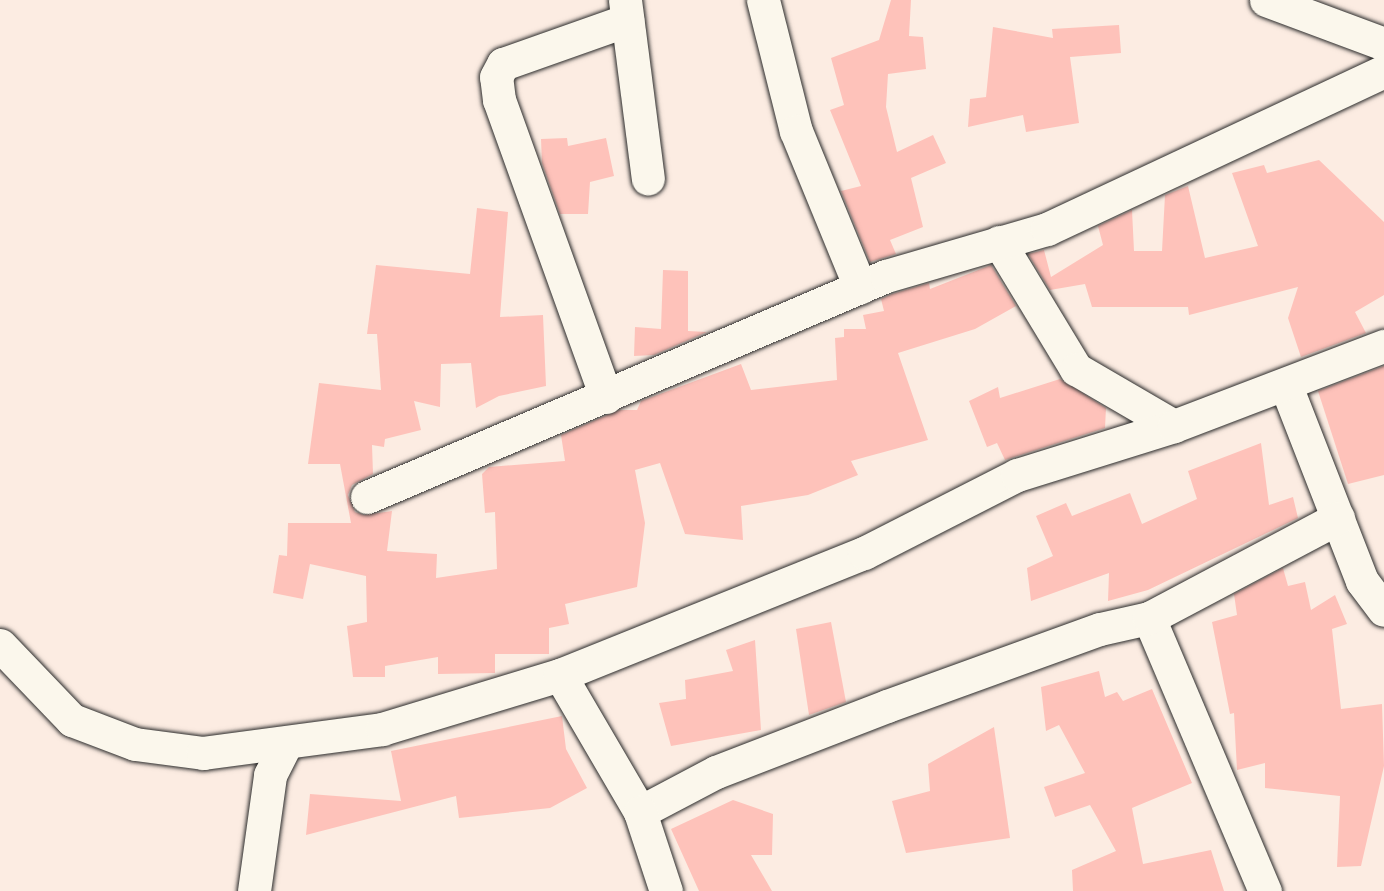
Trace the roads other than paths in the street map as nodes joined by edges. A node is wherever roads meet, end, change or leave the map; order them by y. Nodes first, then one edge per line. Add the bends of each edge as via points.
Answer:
1 (763, 0) edge
2 (1266, 0) edge
3 (626, 10) edge
4 (1384, 44) edge
5 (1384, 71) edge
6 (648, 179) dead end
7 (999, 242) junction
8 (860, 287) junction
9 (1384, 346) edge
10 (1286, 386) junction
11 (606, 397) junction
12 (1174, 426) junction
13 (367, 497) dead end
14 (1338, 518) junction
15 (1384, 610) edge
16 (1149, 618) junction
17 (0, 645) edge
18 (560, 675) junction
19 (286, 744) junction
20 (640, 812) junction
21 (255, 891) edge
22 (666, 891) edge
23 (1265, 891) edge

1 - 8 street via 796,131
2 - 4 street
3 - 6 street
3 - 11 street via 503,64 496,77 499,100
5 - 7 street via 1047,229
7 - 8 street
7 - 12 street via 1076,369
8 - 11 street
9 - 10 street
10 - 12 street
10 - 14 street
11 - 13 street
12 - 18 street via 1017,475 864,553
14 - 15 street via 1362,581
14 - 16 street
16 - 20 street via 1100,629 876,710 716,772
16 - 23 street
17 - 19 street via 72,720 135,744 203,753
18 - 19 street via 382,729
18 - 20 street
19 - 21 street via 270,775
20 - 22 street

